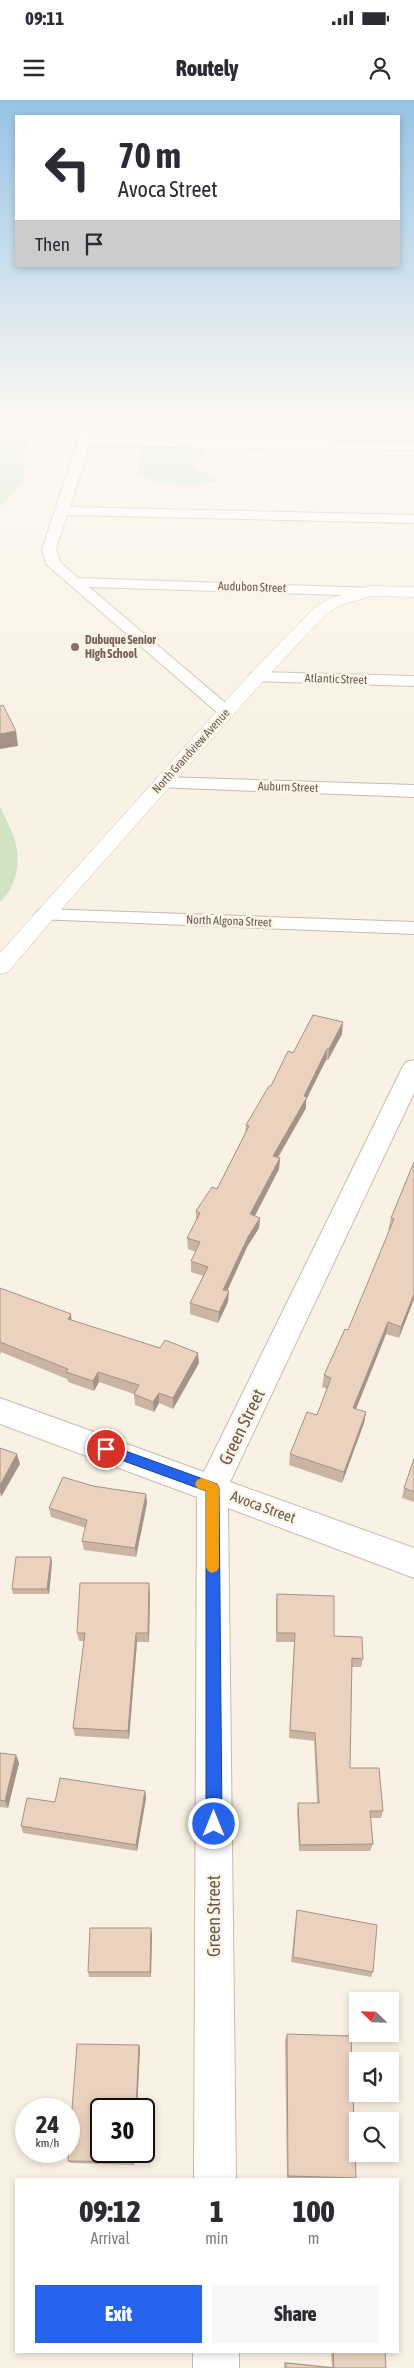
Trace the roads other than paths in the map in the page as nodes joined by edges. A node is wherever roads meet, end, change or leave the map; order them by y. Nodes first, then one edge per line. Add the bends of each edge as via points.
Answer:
1 (56, 526) edge
2 (74, 582) junction
3 (370, 591) junction
4 (414, 592) edge
5 (257, 676) junction
6 (414, 681) edge
7 (226, 712) junction
8 (163, 783) junction
9 (414, 791) edge
10 (44, 915) junction
11 (414, 928) edge
12 (0, 967) edge
13 (410, 1086) edge
14 (0, 1411) edge
15 (212, 1488) junction
16 (414, 1563) edge
17 (215, 2178) edge
18 (216, 2353) edge
19 (216, 2368) edge

1 - 2 street via 49,549 53,564
2 - 3 street, Audubon Street
2 - 7 street
3 - 4 street, North Grandview Avenue
3 - 5 street, North Grandview Avenue via 335,602 320,611
5 - 6 street, Atlantic Street
5 - 7 street, North Grandview Avenue
7 - 8 street, North Grandview Avenue
8 - 9 street, Auburn Street
8 - 10 street, North Grandview Avenue
10 - 11 street, North Algona Street
10 - 12 street, North Grandview Avenue
13 - 15 street, Green Street
14 - 15 street, Avoca Street
15 - 16 street, Avoca Street
15 - 17 street, Green Street
18 - 19 street

